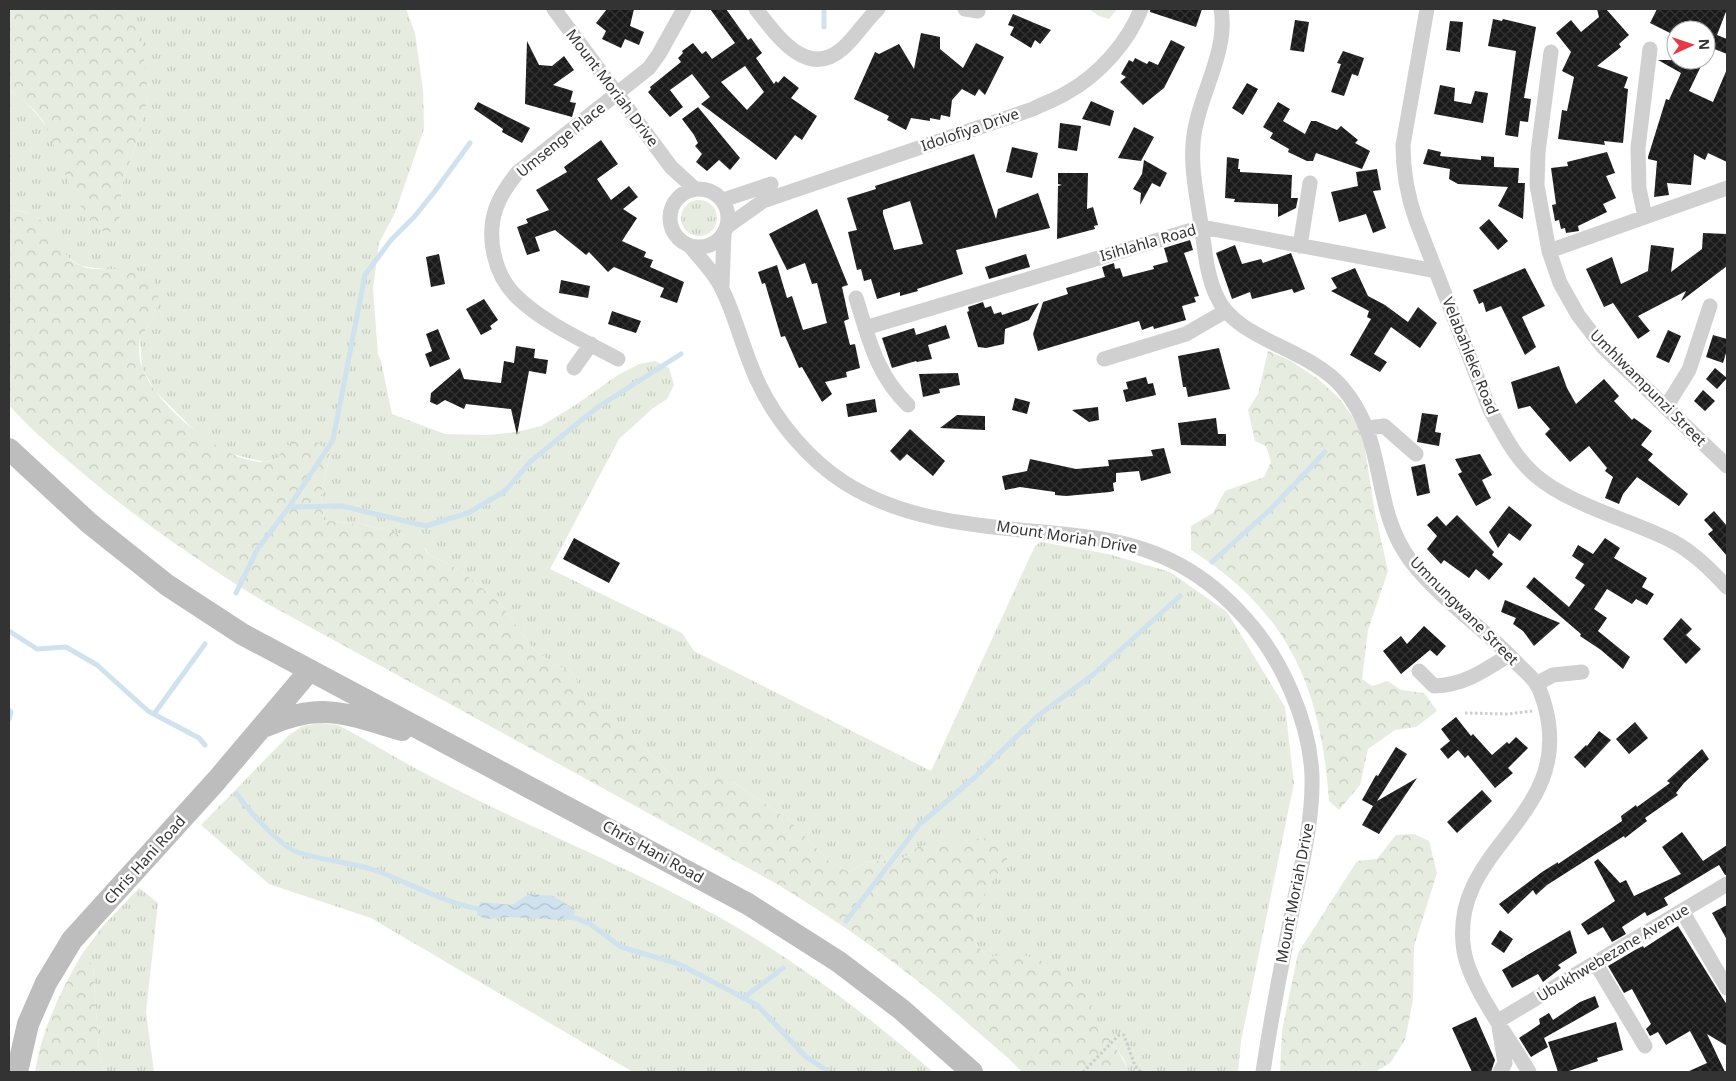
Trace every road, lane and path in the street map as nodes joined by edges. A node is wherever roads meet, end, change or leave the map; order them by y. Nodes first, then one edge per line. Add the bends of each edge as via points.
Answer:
1 (554, 9) edge
2 (684, 9) edge
3 (756, 9) edge
4 (878, 9) edge
5 (1141, 9) edge
6 (1220, 9) edge
7 (1427, 9) edge
8 (1650, 49) dead end
9 (1551, 52) dead end
10 (616, 95) junction
11 (671, 166) junction
12 (1310, 183) dead end
13 (1727, 188) edge
14 (695, 189) junction
15 (680, 195) junction
16 (723, 200) junction
17 (763, 200) junction
18 (1646, 217) junction
19 (1202, 227) junction
20 (726, 230) junction
21 (690, 246) junction
22 (1300, 246) junction
23 (1549, 251) junction
24 (1436, 271) junction
25 (722, 286) junction
26 (856, 298) dead end
27 (1710, 306) dead end
28 (1224, 312) junction
29 (865, 328) junction
30 (591, 344) junction
31 (618, 359) dead end
32 (1104, 359) dead end
33 (574, 368) dead end
34 (908, 405) dead end
35 (1666, 407) junction
36 (1368, 428) junction
37 (9, 449) edge
38 (1416, 454) dead end
39 (1727, 466) edge
40 (1727, 586) edge
41 (1509, 655) junction
42 (310, 670) junction
43 (1419, 671) dead end
44 (1582, 672) dead end
45 (1536, 684) junction
46 (1545, 710) junction
47 (1465, 713) dead end
48 (262, 728) junction
49 (446, 743) junction
50 (1727, 884) edge
51 (1682, 911) junction
52 (1596, 964) junction
53 (1727, 988) edge
54 (1498, 1021) junction
55 (1645, 1046) dead end
56 (17, 1072) edge
57 (972, 1072) edge
58 (1083, 1072) edge
59 (1141, 1072) edge
60 (1263, 1072) edge
61 (1500, 1072) edge
62 (1529, 1072) edge

1 - 10 street, Mount Moriah Drive
2 - 10 street, Umsenge Place via 649,68
3 - 4 street via 782,43 800,55 820,59 841,50
5 - 17 street, Idolofiya Drive via 1100,69 1069,92 1033,109
6 - 19 street via 1222,34 1195,128 1192,156
7 - 24 street, Velabahleke Road via 1403,168 1408,196
8 - 18 street via 1637,165
9 - 23 street, Umhlwampunzi Street via 1537,185
10 - 11 street, Mount Moriah Drive
10 - 30 street, Umsenge Place via 518,172 496,208 492,232 494,256 515,296 530,309
11 - 14 street, Mount Moriah Drive
11 - 15 street, Mount Moriah Drive
12 - 22 street
13 - 18 street
14 - 15 street
14 - 16 street, Mount Moriah Drive via 707,189
15 - 21 street, Mount Moriah Drive via 673,203 670,223 677,237
16 - 17 street via 771,184
16 - 20 street, Mount Moriah Drive via 728,210
17 - 20 street, Idolofiya Drive
18 - 23 street
19 - 22 street, Isihlahla Road
19 - 28 street via 1209,275
19 - 29 street, Isihlahla Road
20 - 21 street via 710,245
20 - 25 street, Mount Moriah Drive
21 - 25 street, Mount Moriah Drive
22 - 24 street, Isihlahla Road
23 - 35 street, Umhlwampunzi Street via 1560,283 1578,315 1602,346
24 - 40 street, Velabahleke Road via 1490,410 1520,460 1556,489 1672,541
25 - 60 street, Mount Moriah Drive via 760,385 783,423 810,455 845,482 891,506 943,520 1104,540 1152,551 1187,568 1225,595 1261,635 1285,675 1304,729 1312,773 1310,826
26 - 29 street
27 - 35 street via 1689,370
28 - 32 street via 1186,334
28 - 36 street, Umnungwane Street via 1234,321 1324,369 1341,385
29 - 34 street via 885,380
30 - 31 street, Umsenge Place
30 - 33 street
35 - 39 street, Umhlwampunzi Street
36 - 38 street via 1384,426
36 - 41 street, Umnungwane Street via 1388,516 1396,537 1411,561 1440,592
37 - 42 main road, Chris Hani Road via 89,523 167,585 242,634
41 - 43 street via 1473,678 1451,686 1434,686
41 - 45 street, Umnungwane Street
42 - 48 main road, Chris Hani Road
42 - 49 main road, Chris Hani Road
44 - 45 street via 1553,675
45 - 46 street, Umnungwane Street
46 - 47 path via 1508,714
46 - 54 street, Umnungwane Street via 1550,750 1537,796 1477,876 1467,898 1462,923 1464,952 1472,978
48 - 49 main road via 296,714 322,711
48 - 56 main road, Chris Hani Road via 72,940 46,983 28,1024
49 - 57 main road, Chris Hani Road via 748,904 839,962 902,1010
50 - 51 street, Ubukhwebezane Avenue
51 - 52 street, Ubukhwebezane Avenue
51 - 53 street
52 - 54 street, Ubukhwebezane Avenue
52 - 55 street
54 - 61 street, Umnungwane Street via 1505,1063
54 - 62 street, Umnungwane Street
58 - 59 path via 1119,1035 1124,1035 1135,1066

